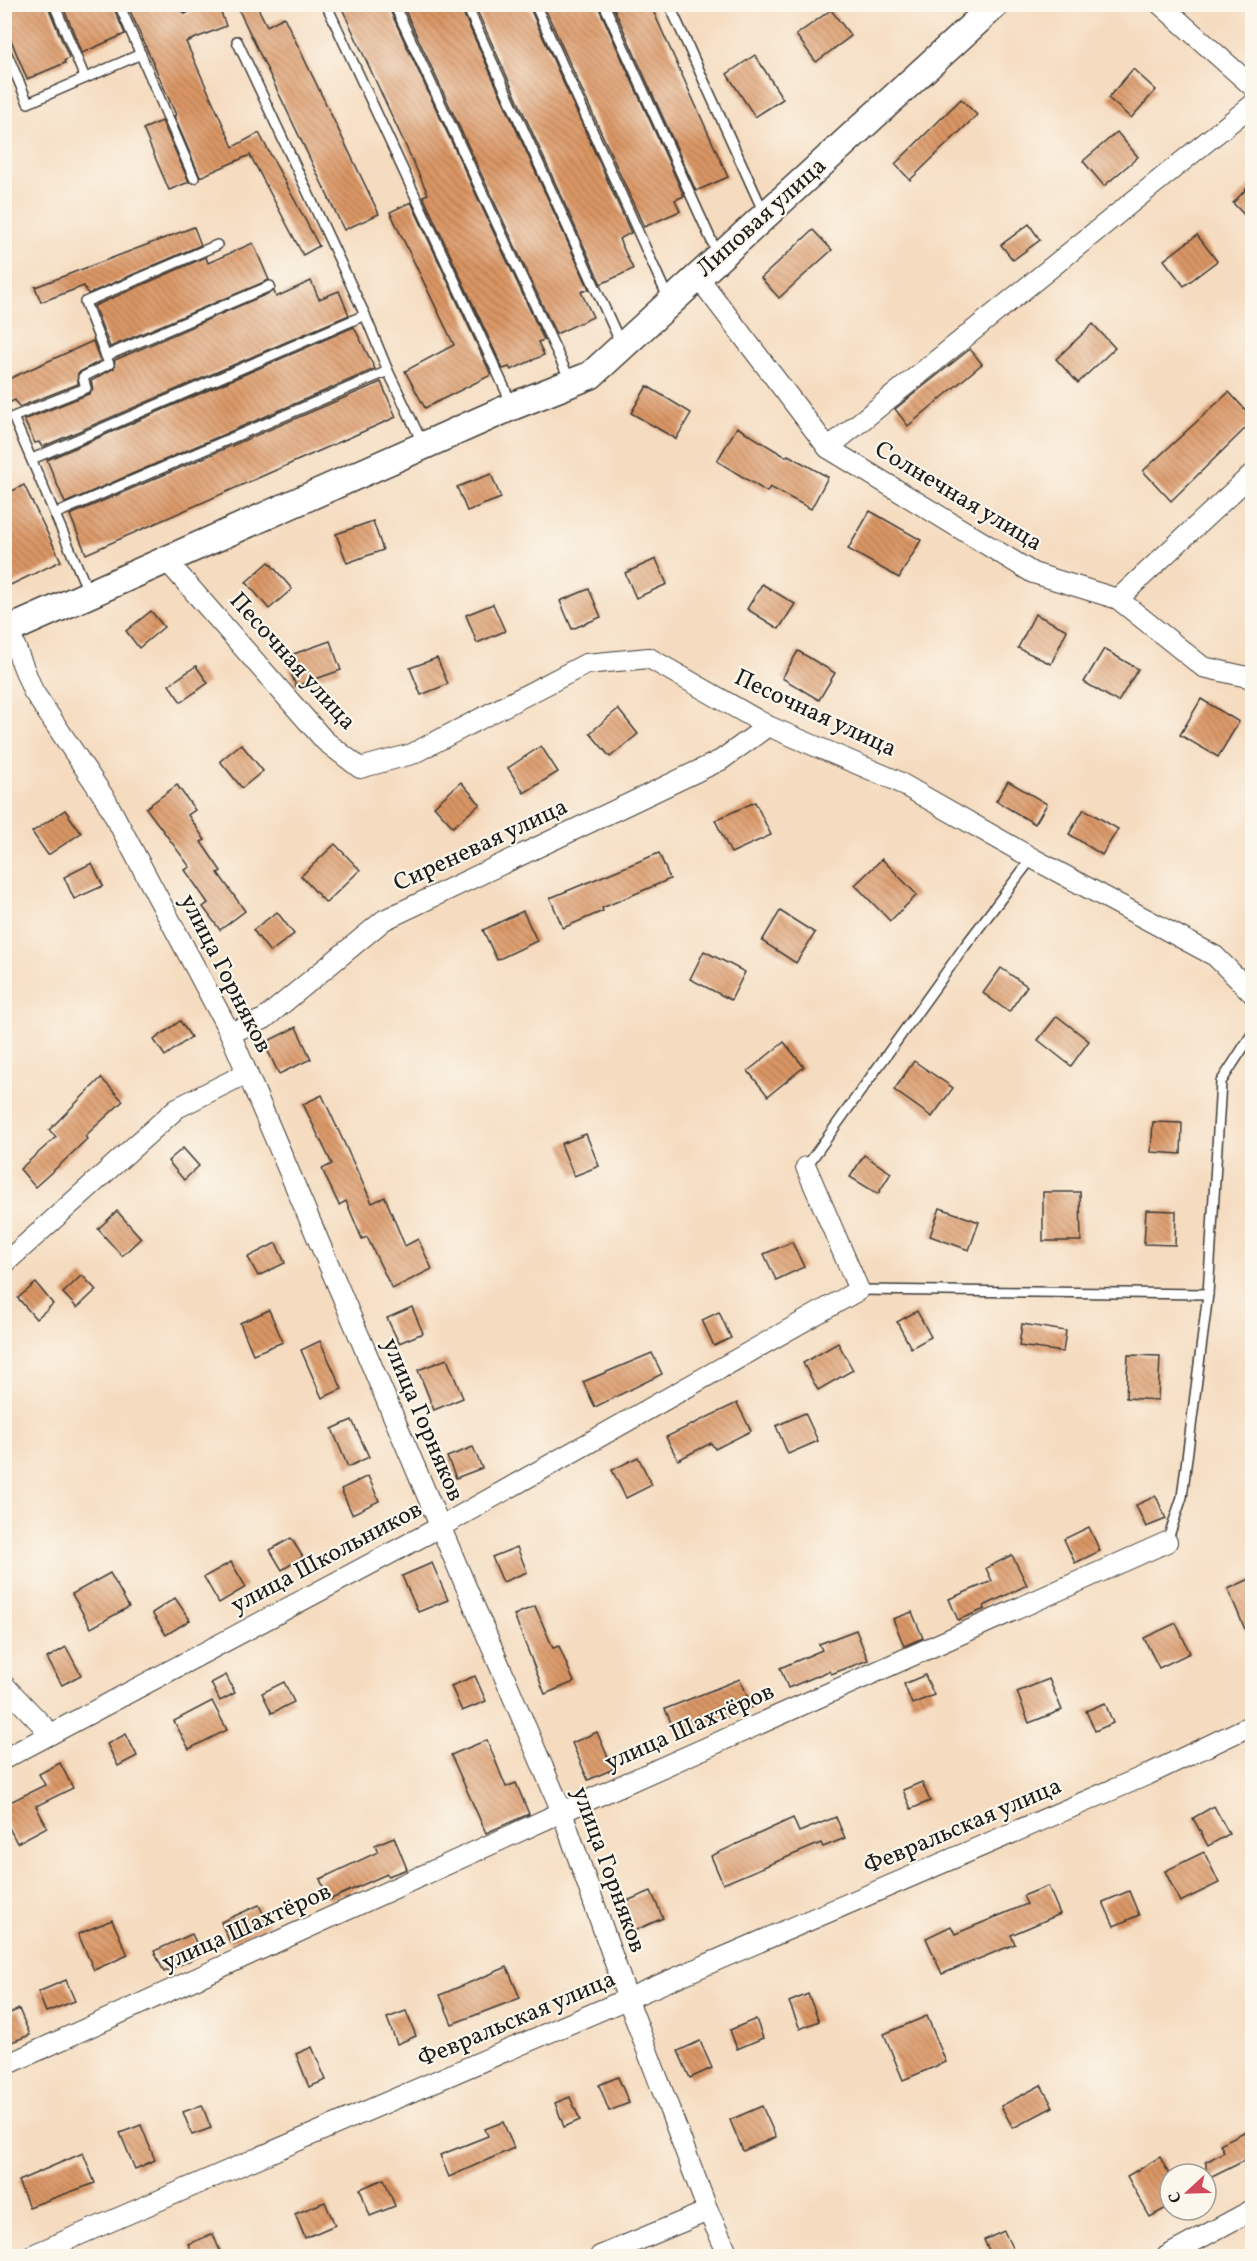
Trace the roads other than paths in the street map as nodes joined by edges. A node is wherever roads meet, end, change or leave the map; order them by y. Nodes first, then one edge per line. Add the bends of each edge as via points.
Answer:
1 (54, 4) edge
2 (119, 4) edge
3 (326, 4) edge
4 (394, 4) edge
5 (466, 4) edge
6 (535, 4) edge
7 (604, 4) edge
8 (669, 4) edge
9 (996, 4) edge
10 (1160, 4) edge
11 (237, 41) dead end
12 (4, 47) edge
13 (141, 54) junction
14 (85, 78) junction
15 (1252, 86) edge
16 (1252, 105) edge
17 (194, 178) dead end
18 (765, 216) junction
19 (217, 245) dead end
20 (719, 257) junction
21 (698, 277) junction
22 (270, 286) dead end
23 (670, 302) junction
24 (365, 315) junction
25 (622, 346) junction
26 (106, 356) junction
27 (388, 371) junction
28 (572, 382) junction
29 (513, 406) junction
30 (424, 446) junction
31 (828, 448) junction
32 (32, 459) junction
33 (1252, 474) edge
34 (55, 514) junction
35 (167, 561) junction
36 (90, 596) junction
37 (1118, 599) junction
38 (7, 631) edge
39 (1252, 678) edge
40 (768, 726) junction
41 (1032, 858) junction
42 (1252, 993) edge
43 (230, 1033) junction
44 (1252, 1034) edge
45 (247, 1073) junction
46 (806, 1167) joint
47 (4, 1264) edge
48 (859, 1290) junction
49 (1208, 1294) junction
50 (440, 1527) junction
51 (1167, 1542) joint
52 (4, 1685) edge
53 (1252, 1725) edge
54 (51, 1734) junction
55 (4, 1759) edge
56 (562, 1812) junction
57 (628, 2000) junction
58 (4, 2066) edge
59 (1252, 2210) edge
60 (708, 2211) junction
61 (30, 2256) edge
62 (600, 2256) edge
63 (729, 2256) edge
64 (1167, 2256) edge

1 - 14 lane
2 - 13 lane
3 - 29 lane
4 - 28 lane
5 - 25 lane
6 - 23 lane
7 - 20 lane
8 - 18 lane
9 - 18 main road, Липовая улица
10 - 15 street
11 - 24 lane
12 - 14 lane via 28,103
13 - 14 lane
13 - 17 lane
16 - 31 street
18 - 20 main road, Липовая улица
19 - 26 lane via 85,302
20 - 21 main road, Липовая улица
21 - 23 main road, Липовая улица
21 - 31 street, Солнечная улица
22 - 26 lane
23 - 25 main road, Липовая улица
24 - 27 lane
24 - 32 lane
25 - 28 main road, Липовая улица via 591,375
26 - 32 lane via 109,364 83,377 86,388 13,417
27 - 30 lane
27 - 34 lane
28 - 29 main road, Липовая улица
29 - 30 main road, Липовая улица
30 - 35 main road, Липовая улица
31 - 37 street, Солнечная улица via 1033,573
32 - 34 lane
33 - 37 street
34 - 36 lane
35 - 36 main road, Липовая улица
35 - 40 street, Песочная улица via 325,741 360,768 412,754 586,664 649,658
36 - 38 main road, Липовая улица
37 - 39 street, Солнечная улица via 1203,667
38 - 43 street, улица Горняков via 33,691 106,800
40 - 41 street, Песочная улица via 895,780
40 - 43 street, Сиреневая улица via 721,760 384,920 264,1019
41 - 42 street, Песочная улица via 1215,956
41 - 46 lane
43 - 45 street, улица Горняков
44 - 49 lane via 1221,1082
45 - 47 street via 177,1108
45 - 50 street, улица Горняков
46 - 48 street
48 - 49 lane
48 - 50 street, улица Школьников
49 - 51 lane via 1182,1497
50 - 54 street, улица Школьников
50 - 56 street, улица Горняков
51 - 56 street, улица Шахтёров
52 - 54 street
53 - 57 street, Февральская улица via 1149,1774
54 - 55 street, улица Школьников
56 - 57 street, улица Горняков
56 - 58 street, улица Шахтёров
57 - 60 street, улица Горняков
57 - 61 street, Февральская улица
59 - 64 street
60 - 62 street
60 - 63 street, улица Горняков

